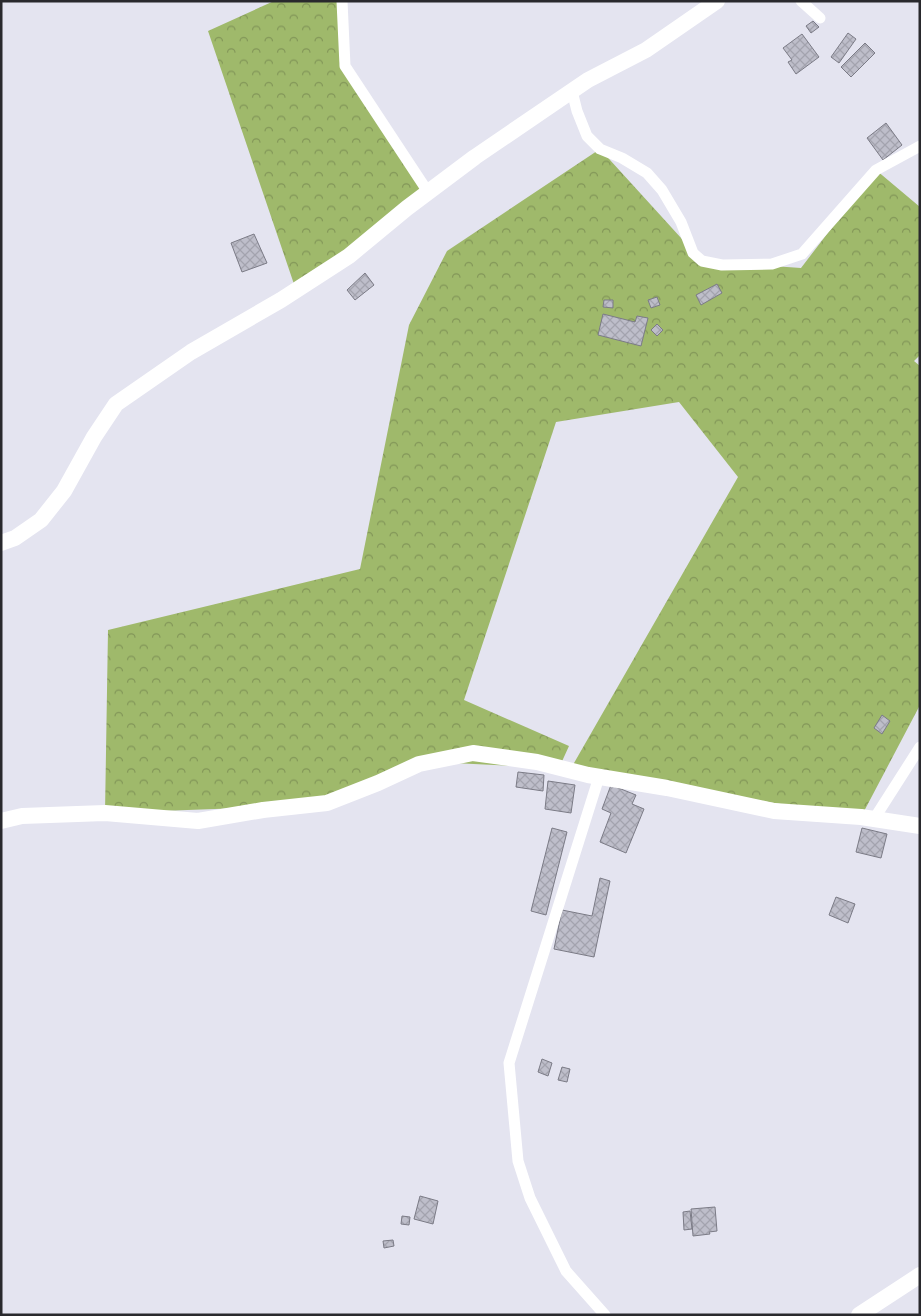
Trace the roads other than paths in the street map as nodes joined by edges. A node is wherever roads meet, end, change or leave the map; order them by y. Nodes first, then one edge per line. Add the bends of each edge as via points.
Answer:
1 (342, 1) edge
2 (718, 1) edge
3 (801, 1) edge
4 (820, 18) dead end
5 (572, 91) junction
6 (920, 146) edge
7 (428, 192) junction
8 (1, 543) edge
9 (920, 747) edge
10 (599, 777) junction
11 (874, 819) junction
12 (1, 821) edge
13 (920, 826) edge
14 (920, 1275) edge
15 (605, 1315) edge
16 (859, 1315) edge

1 - 7 street via 345,66
2 - 5 street via 646,50
3 - 4 street
5 - 6 street via 587,136 600,149 648,173 681,222 693,253 702,261 722,265 772,264 802,254 876,170
5 - 7 street
7 - 8 street via 349,256 191,352 116,404 64,490 41,520 15,538
9 - 11 street
10 - 11 street via 774,811
10 - 12 street via 537,762 473,754 419,764 327,803 198,821 105,813 22,816
10 - 15 street via 509,1063 518,1161 530,1198 566,1271
11 - 13 street
14 - 16 street

